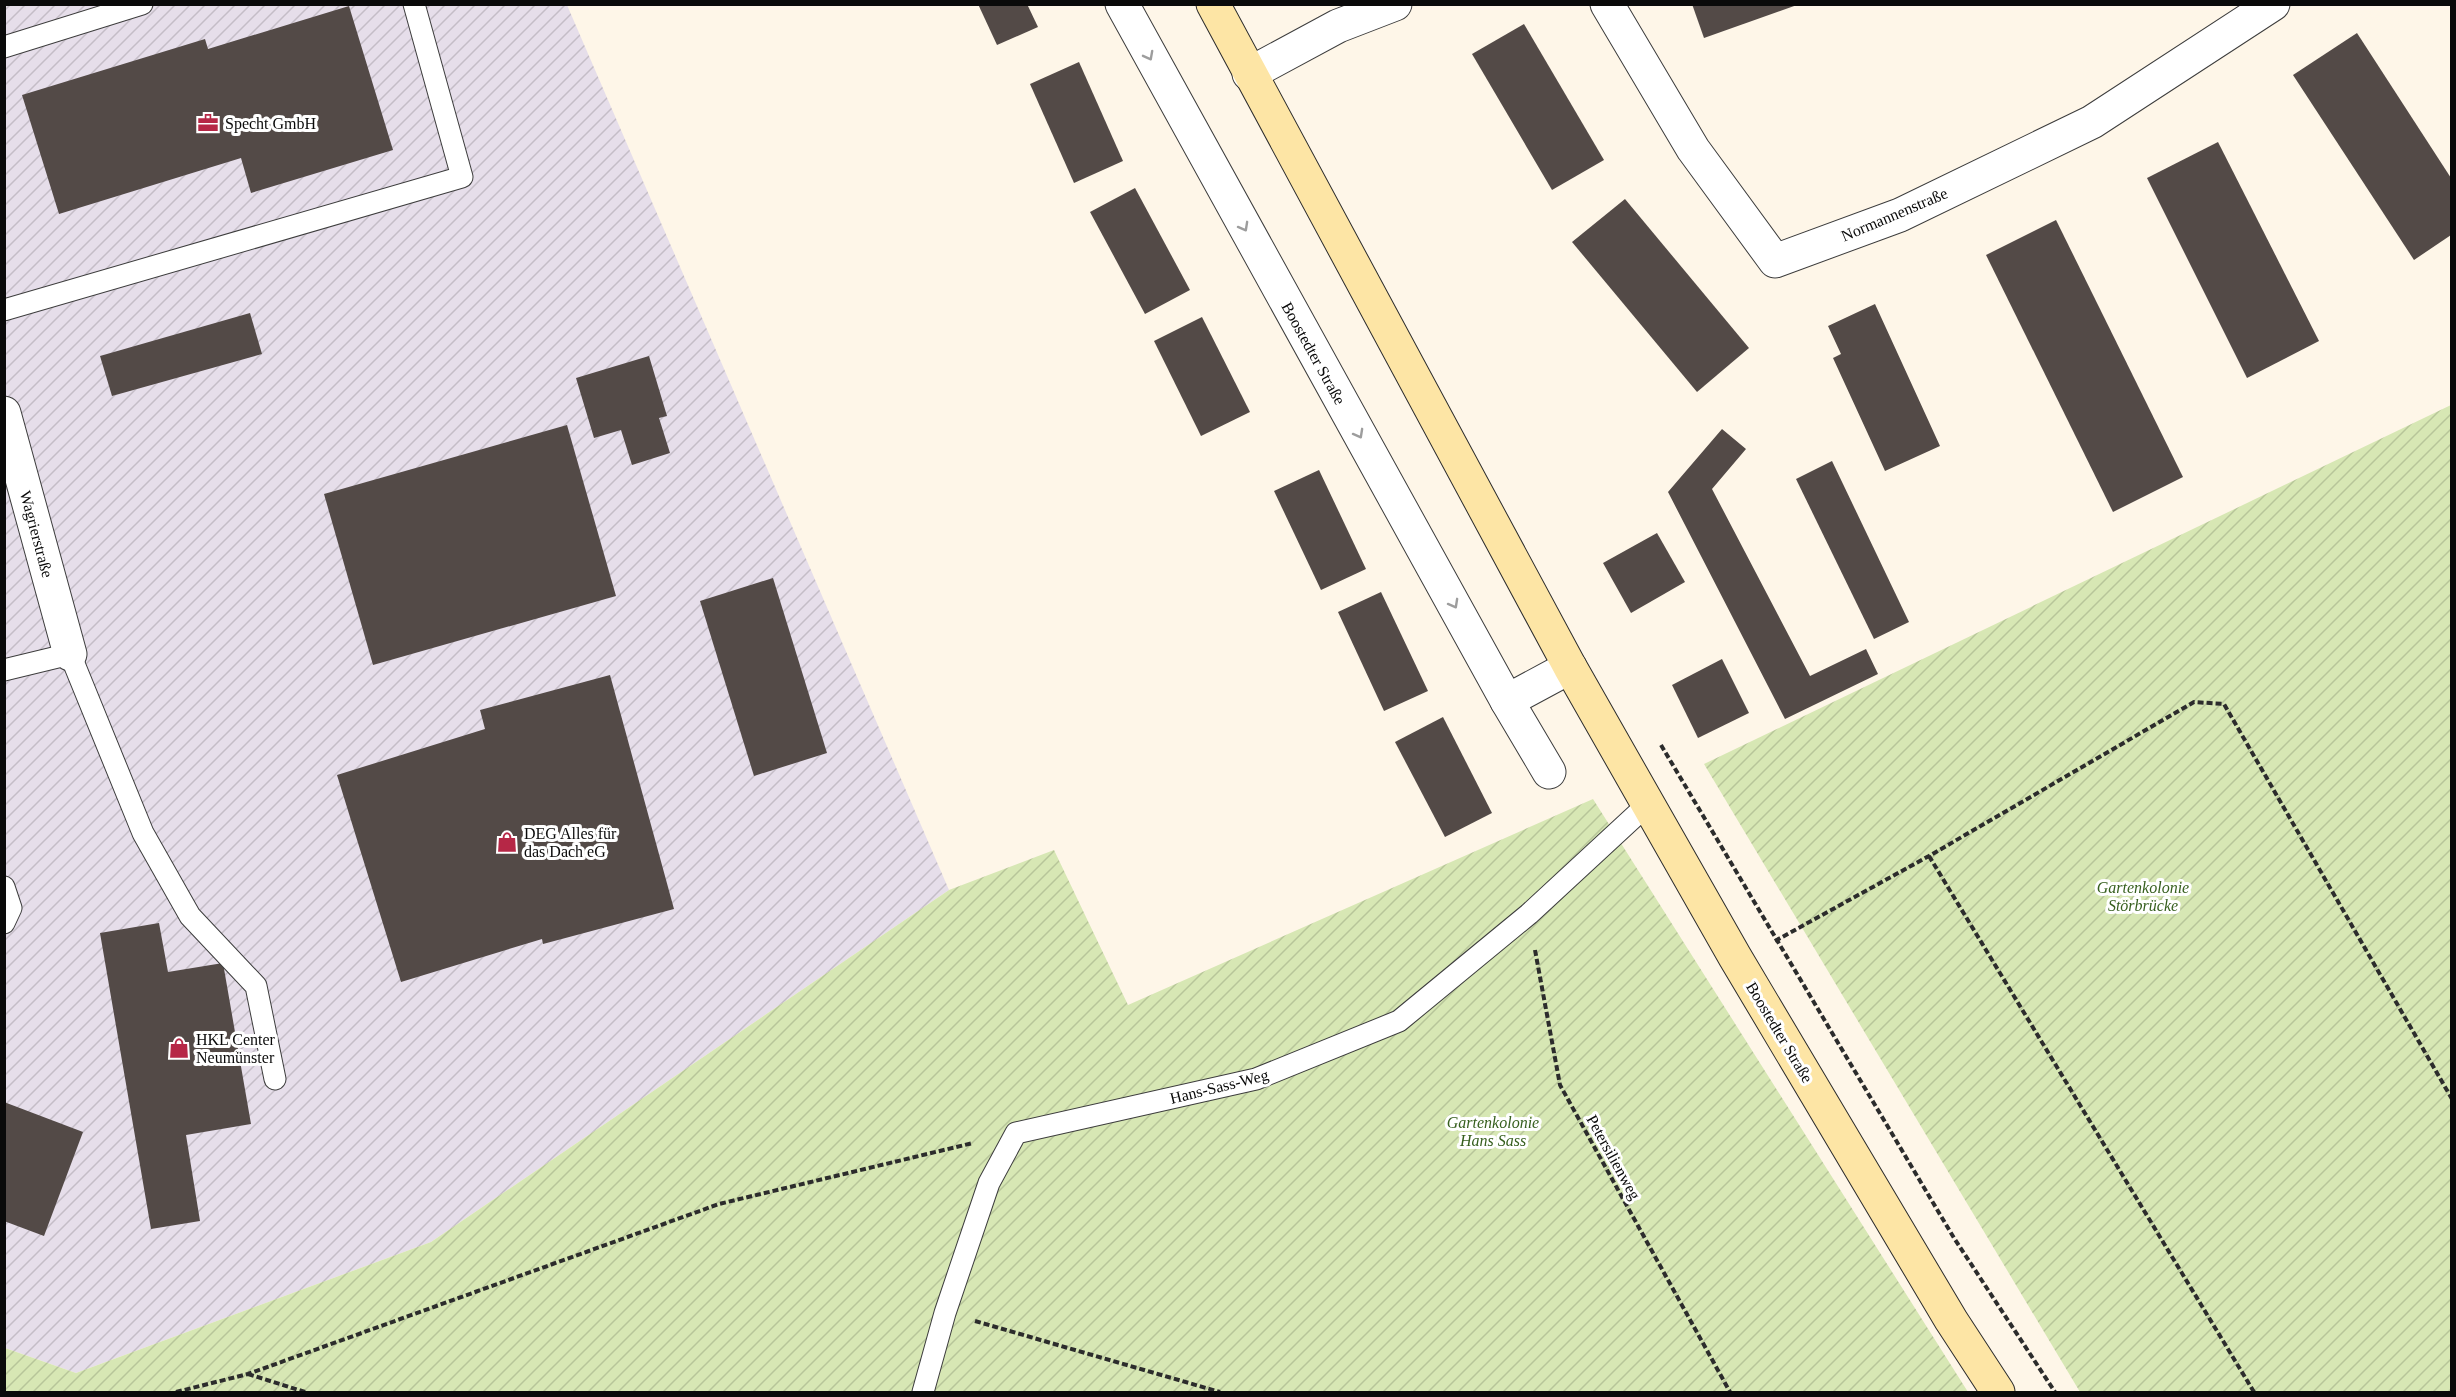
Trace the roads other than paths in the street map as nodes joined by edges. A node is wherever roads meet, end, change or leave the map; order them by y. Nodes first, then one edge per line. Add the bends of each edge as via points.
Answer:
1 (142, 4) edge
2 (414, 4) edge
3 (1122, 4) edge
4 (1213, 4) edge
5 (1395, 4) edge
6 (1607, 4) edge
7 (2273, 4) edge
8 (4, 47) edge
9 (1249, 74) junction
10 (4, 310) edge
11 (4, 413) edge
12 (70, 654) junction
13 (1570, 667) junction
14 (4, 670) edge
15 (1507, 701) junction
16 (1549, 772) dead end
17 (1648, 804) junction
18 (4, 887) edge
19 (4, 923) edge
20 (275, 1079) dead end
21 (923, 1392) edge
22 (1998, 1392) edge

1 - 8 lane
2 - 10 lane via 462,177
3 -> 15 street, Boostedter Straße
4 - 9 street, Boostedter Straße
5 - 9 street via 1338,26
6 - 7 street, Normannenstraße via 1693,149 1775,261 1900,214 2092,122
9 - 13 street, Boostedter Straße
11 - 12 street, Wagrierstraße
12 - 14 lane
12 - 20 lane via 143,833 190,916 256,986
13 - 15 street
13 - 17 street, Boostedter Straße
15 - 16 street, Boostedter Straße
17 - 21 lane, Hans-Sass-Weg via 1529,914 1399,1021 1256,1079 1016,1133 988,1183
17 - 22 street, Boostedter Straße via 1951,1320
18 - 19 lane via 11,908

